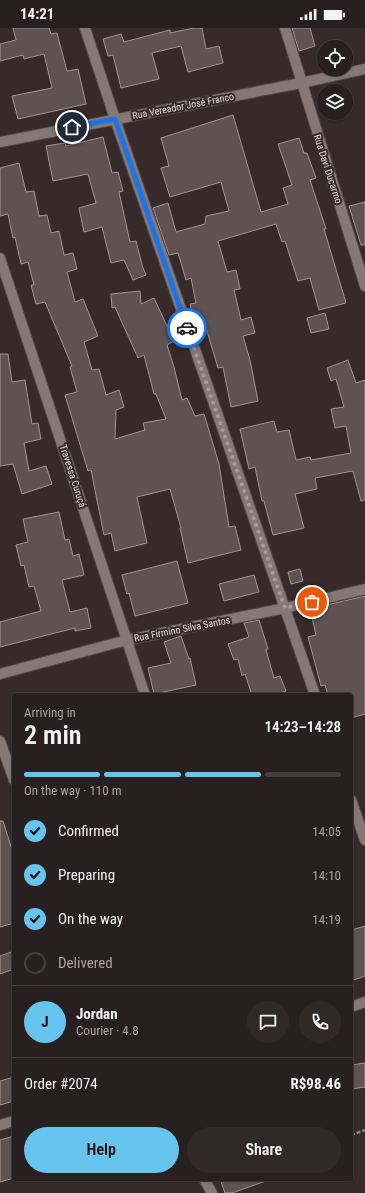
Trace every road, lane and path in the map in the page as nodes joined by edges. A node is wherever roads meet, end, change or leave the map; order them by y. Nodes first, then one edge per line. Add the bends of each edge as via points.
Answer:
1 (85, 28) edge
2 (285, 28) edge
3 (365, 69) edge
4 (301, 83) junction
5 (115, 119) junction
6 (0, 142) edge
7 (0, 258) edge
8 (365, 286) edge
9 (365, 589) edge
10 (285, 608) junction
11 (127, 640) junction
12 (0, 674) edge
13 (145, 693) edge
14 (314, 693) edge
15 (0, 741) edge
16 (12, 774) edge
17 (353, 806) edge
18 (365, 840) edge
19 (365, 1002) edge
20 (353, 1006) edge
21 (12, 1122) edge
22 (0, 1126) edge
23 (365, 1130) edge
24 (353, 1134) edge
25 (205, 1181) edge
26 (212, 1193) edge

1 - 5 street
2 - 4 street, Rua Davi Ducarmo
3 - 4 street, Rua Vereador José Franco
4 - 5 street, Rua Vereador José Franco
4 - 8 street, Rua Davi Ducarmo
5 - 6 street, Rua Vereador José Franco
5 - 10 street
7 - 11 street, Travessa Curuçá
9 - 10 street, Rua Firmino Silva Santos
10 - 11 street, Rua Firmino Silva Santos
10 - 14 street
11 - 12 street, Rua Firmino Silva Santos
11 - 13 street, Travessa Curuçá
15 - 16 street
17 - 18 street
19 - 20 street
21 - 22 street
23 - 24 path
25 - 26 street

